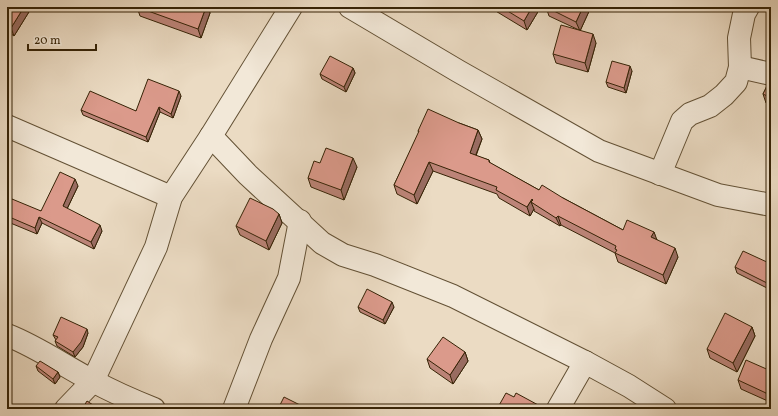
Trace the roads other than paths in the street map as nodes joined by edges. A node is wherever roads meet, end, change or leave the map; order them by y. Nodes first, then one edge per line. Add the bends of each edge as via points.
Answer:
1 (290, 7) edge
2 (350, 7) edge
3 (748, 7) edge
4 (740, 67) junction
5 (771, 74) edge
6 (7, 126) edge
7 (211, 136) junction
8 (660, 174) junction
9 (171, 197) junction
10 (771, 205) edge
11 (300, 222) junction
12 (7, 335) edge
13 (585, 362) junction
14 (93, 382) junction
15 (66, 409) edge
16 (154, 409) edge
17 (234, 409) edge
18 (558, 409) edge
19 (665, 409) edge

1 - 7 street
2 - 8 street via 599,151
3 - 4 street via 739,38
4 - 5 street
4 - 8 street via 736,82 724,95 682,121
6 - 9 street
7 - 9 street
7 - 11 street via 248,175
8 - 10 street via 718,195
9 - 14 street via 156,247
11 - 13 street via 322,243 343,255 453,296
11 - 17 street via 289,278 261,339
12 - 14 street via 43,352
13 - 18 street
13 - 19 street
14 - 15 street
14 - 16 street

